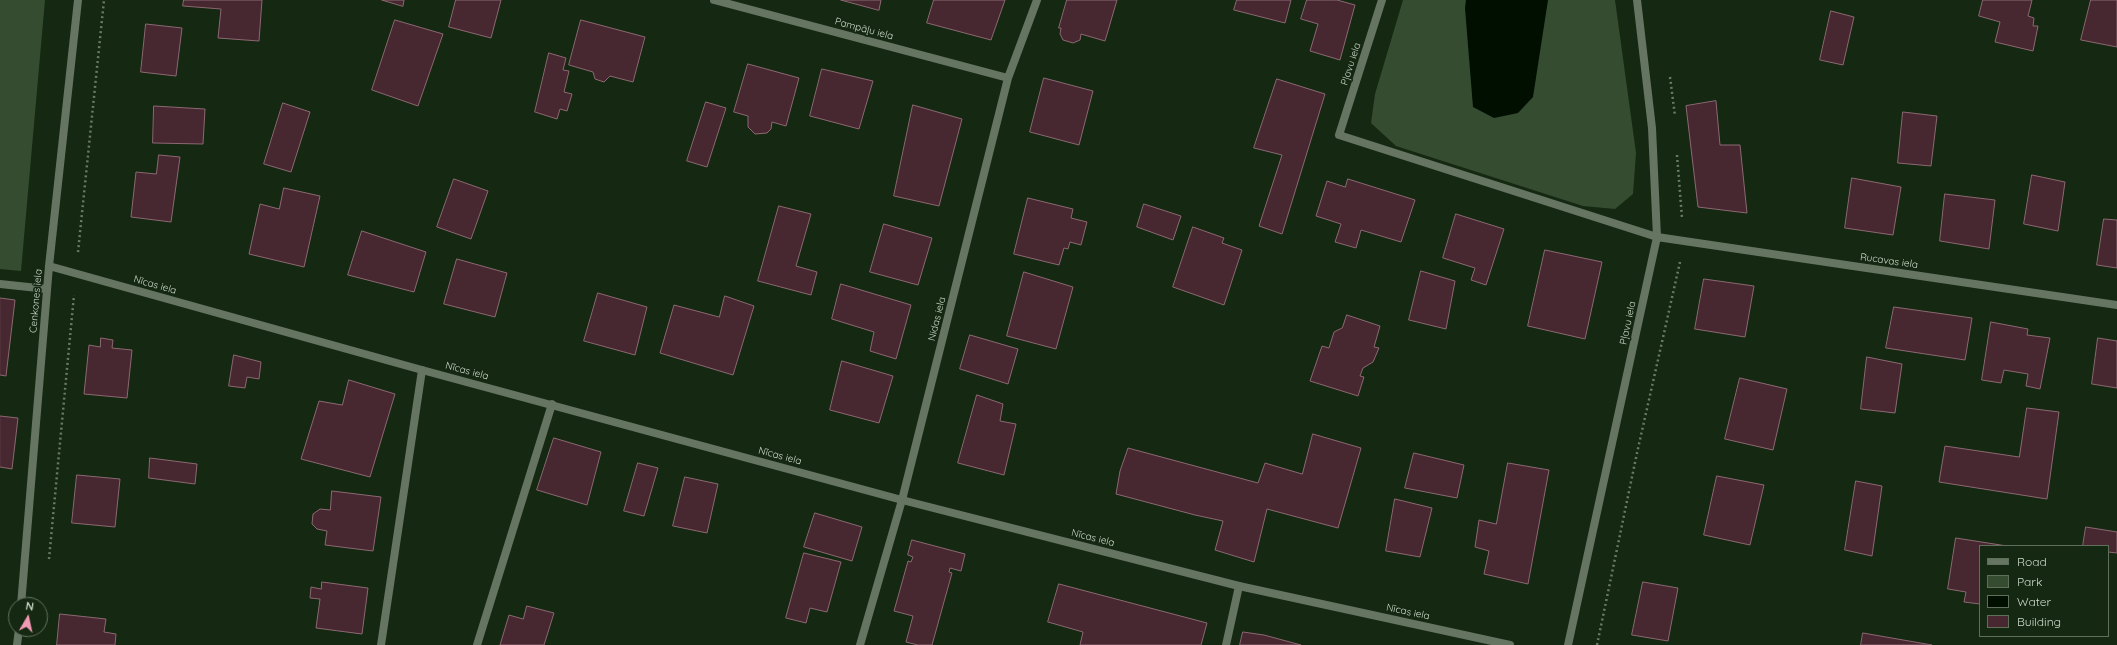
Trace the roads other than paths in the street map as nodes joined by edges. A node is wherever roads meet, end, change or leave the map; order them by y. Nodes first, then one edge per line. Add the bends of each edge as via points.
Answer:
1 (78, 0) edge
2 (714, 0) edge
3 (1037, 0) edge
4 (1382, 0) edge
5 (1637, 0) edge
6 (1008, 78) junction
7 (1339, 135) joint
8 (1657, 237) junction
9 (49, 266) junction
10 (0, 284) edge
11 (47, 289) junction
12 (2117, 305) edge
13 (422, 370) junction
14 (552, 404) junction
15 (902, 500) junction
16 (1239, 586) junction
17 (21, 597) edge
18 (381, 645) edge
19 (477, 645) edge
20 (860, 645) edge
21 (1226, 645) edge
22 (1510, 645) edge
23 (1568, 645) edge

1 - 9 street, Cenkones iela
2 - 6 street, Pampāļu iela
3 - 6 street, Nidas iela
4 - 7 street, Pļavu iela
5 - 8 street, Pļavu iela via 1652,128
6 - 15 street, Nidas iela
7 - 8 street, Rucavas iela
8 - 12 street, Rucavas iela
8 - 23 street, Pļavu iela
9 - 11 street, Cenkones iela
9 - 13 street, Nīcas iela
10 - 11 street
11 - 17 street, Cenkones iela
13 - 14 street, Nīcas iela
13 - 18 street
14 - 15 street, Nīcas iela
14 - 19 street
15 - 16 street, Nīcas iela
15 - 20 street, Nidas iela
16 - 21 street
16 - 22 street, Nīcas iela

